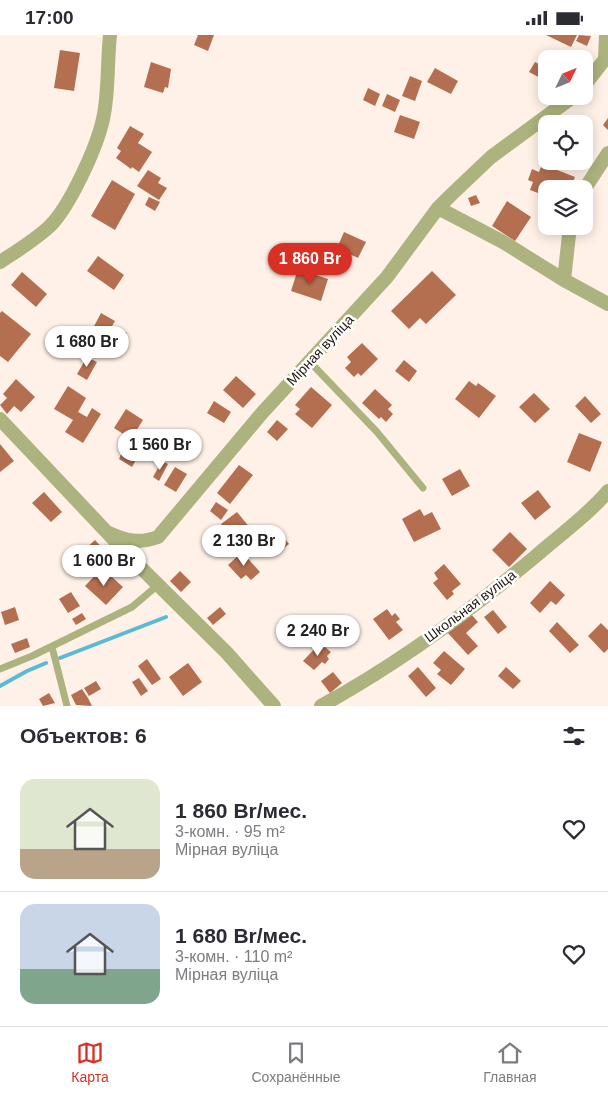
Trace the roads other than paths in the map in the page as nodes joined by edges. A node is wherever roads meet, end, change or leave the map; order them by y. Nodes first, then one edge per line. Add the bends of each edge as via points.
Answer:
1 (110, 35) edge
2 (606, 35) edge
3 (606, 59) edge
4 (593, 75) edge
5 (562, 105) edge
6 (608, 153) edge
7 (590, 180) edge
8 (438, 208) junction
9 (569, 235) edge
10 (0, 262) edge
11 (564, 280) junction
12 (608, 304) edge
13 (310, 361) junction
14 (0, 419) edge
15 (423, 488) dead end
16 (608, 491) edge
17 (107, 532) junction
18 (158, 537) junction
19 (134, 561) junction
20 (158, 585) junction
21 (52, 647) junction
22 (0, 669) edge
23 (67, 706) edge
24 (274, 706) edge
25 (321, 706) edge

1 - 10 street via 103,119 82,172 51,225
2 - 3 street
3 - 4 street
5 - 8 street, Мірная вуліца via 491,157
6 - 7 street
8 - 11 street
8 - 13 street, Мірная вуліца via 388,277
9 - 11 street
11 - 12 street
13 - 15 lane via 377,432
13 - 18 street, Мірная вуліца
14 - 17 street
16 - 25 street, Школьная вуліца via 557,538 453,620 361,683
17 - 18 street via 131,542 145,542
17 - 19 street
18 - 19 street, Мірная вуліца
19 - 20 street
20 - 21 lane via 132,607
20 - 24 street via 227,653
21 - 22 lane
21 - 23 lane

